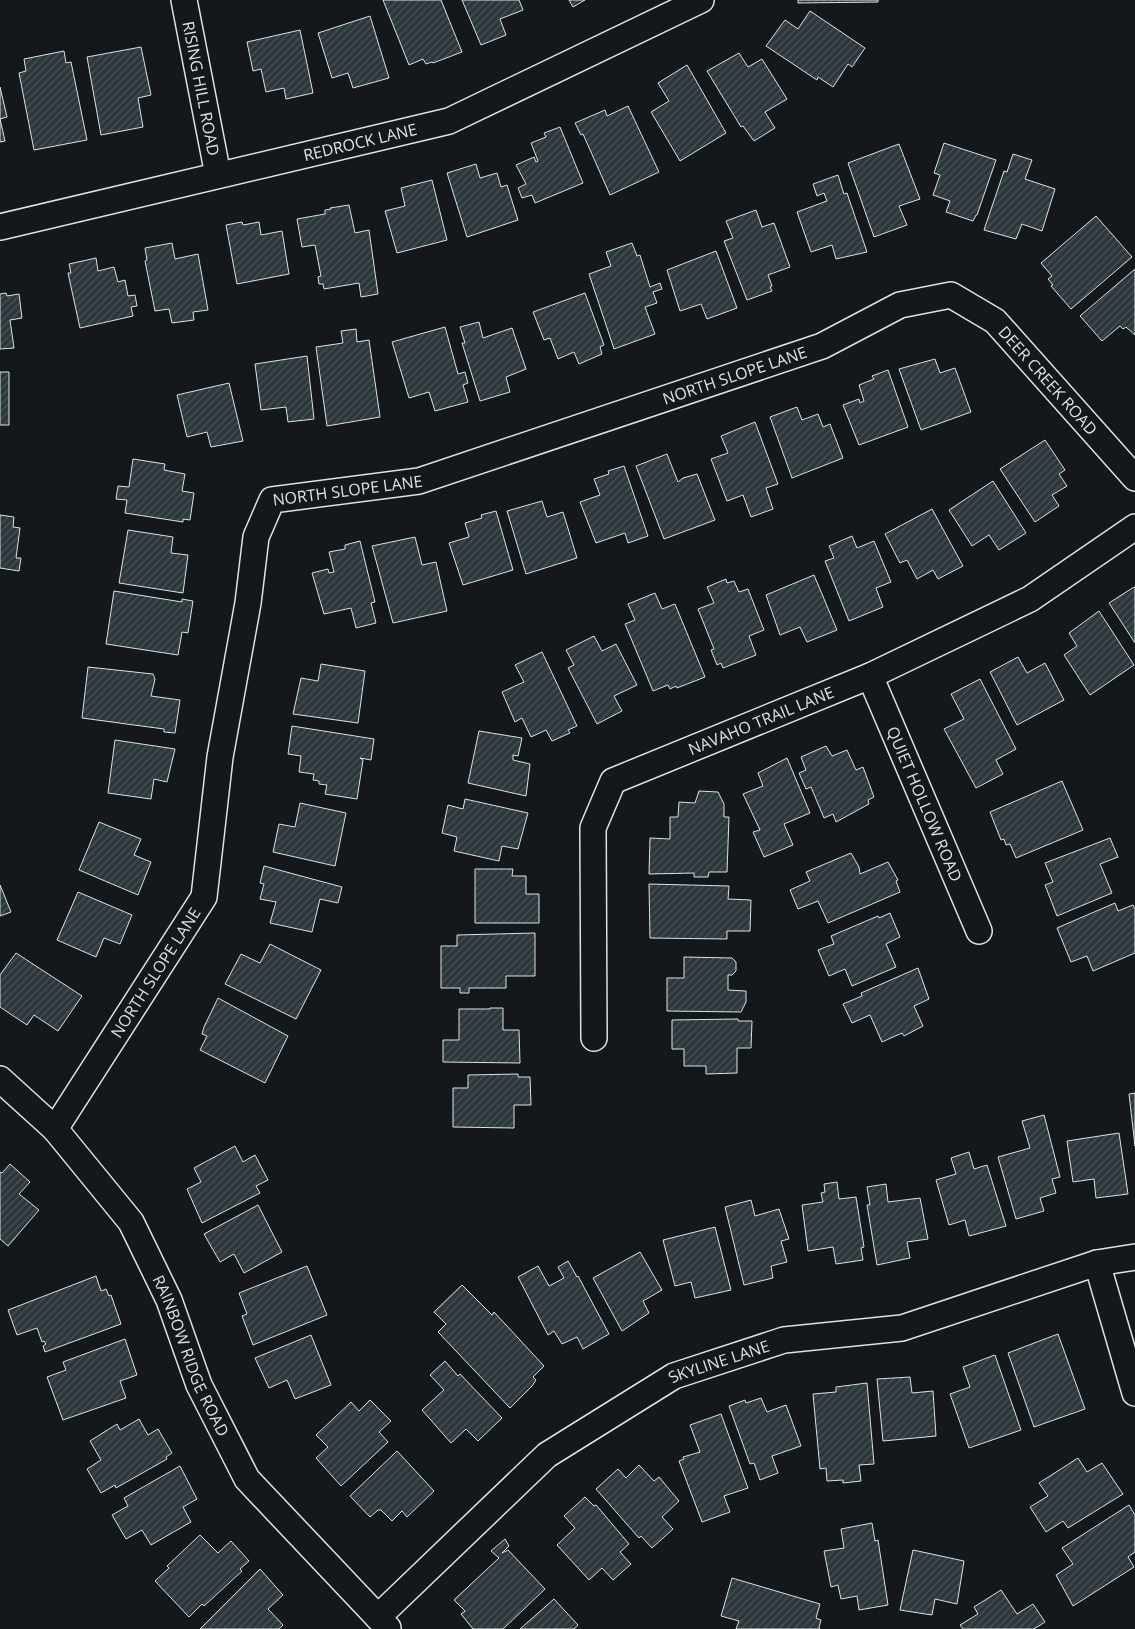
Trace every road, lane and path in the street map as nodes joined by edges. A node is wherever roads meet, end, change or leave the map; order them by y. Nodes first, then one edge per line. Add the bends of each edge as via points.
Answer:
1 (184, 0) edge
2 (701, 0) edge
3 (218, 176) junction
4 (0, 227) edge
5 (951, 295) joint
6 (1135, 478) edge
7 (1135, 527) edge
8 (870, 676) junction
9 (979, 931) dead end
10 (594, 1038) dead end
11 (0, 1079) edge
12 (55, 1129) junction
13 (1135, 1257) edge
14 (1097, 1264) junction
15 (1135, 1393) edge
16 (383, 1623) edge

1 - 3 street, RISING HILL ROAD
2 - 3 street, REDROCK LANE via 448,122
3 - 4 street, REDROCK LANE
5 - 6 street, DEER CREEK ROAD via 995,321
5 - 12 street, NORTH SLOPE LANE via 900,306 822,346 419,481 272,500 256,537 248,603 220,757 204,897
7 - 8 street, NAVAHO TRAIL LANE via 1030,599
8 - 9 street, QUIET HOLLOW ROAD
8 - 10 street, NAVAHO TRAIL LANE via 613,781 593,828
11 - 12 street, RAINBOW RIDGE ROAD
12 - 16 street, RAINBOW RIDGE ROAD via 132,1222 169,1300 199,1385 247,1479
13 - 14 street, SKYLINE LANE
14 - 15 street
14 - 16 street, SKYLINE LANE via 902,1328 784,1340 674,1376 547,1455

